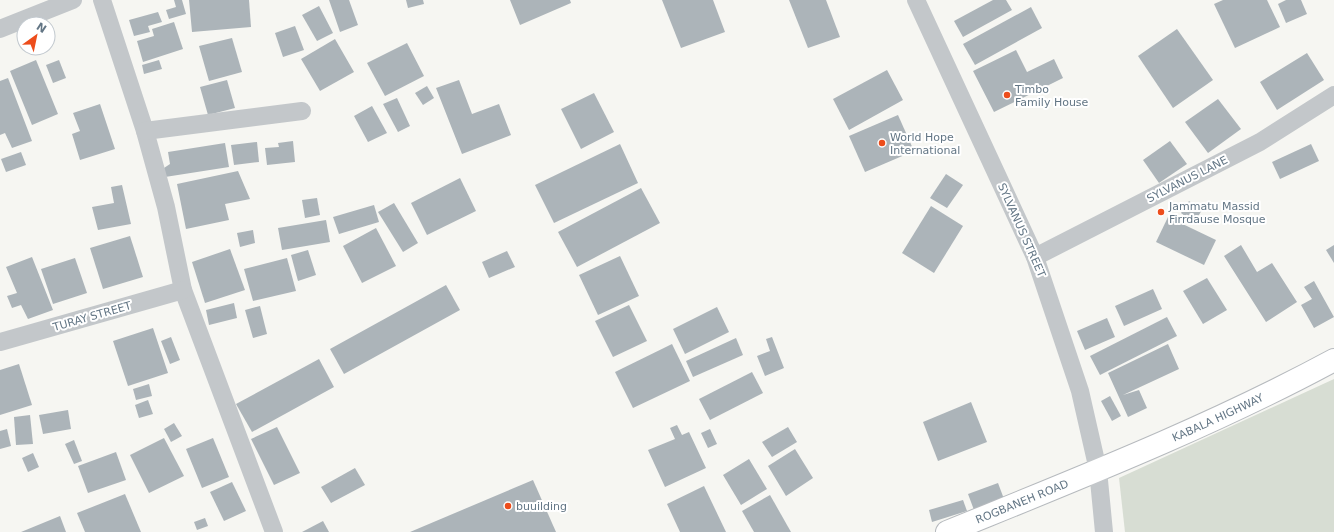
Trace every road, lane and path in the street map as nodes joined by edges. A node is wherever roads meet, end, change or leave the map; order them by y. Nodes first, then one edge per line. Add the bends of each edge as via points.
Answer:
1 (73, 0) edge
2 (102, 0) edge
3 (916, 0) edge
4 (0, 29) edge
5 (1334, 96) edge
6 (302, 111) dead end
7 (145, 131) junction
8 (1035, 257) junction
9 (183, 290) junction
10 (0, 342) edge
11 (1334, 360) edge
12 (1098, 470) junction
13 (274, 532) edge
14 (947, 532) edge
15 (1104, 532) edge

1 - 4 street
2 - 7 street
3 - 8 street, SYLVANUS STREET
5 - 8 street, SYLVANUS LANE via 1260,142
6 - 7 street
7 - 9 street via 166,207
8 - 12 street, SYLVANUS STREET via 1080,392
9 - 10 street, TURAY STREET
9 - 13 street
11 - 12 main road, KABALA HIGHWAY via 1278,390
12 - 14 main road, ROGBANEH ROAD
12 - 15 street, SYLVANUS STREET

